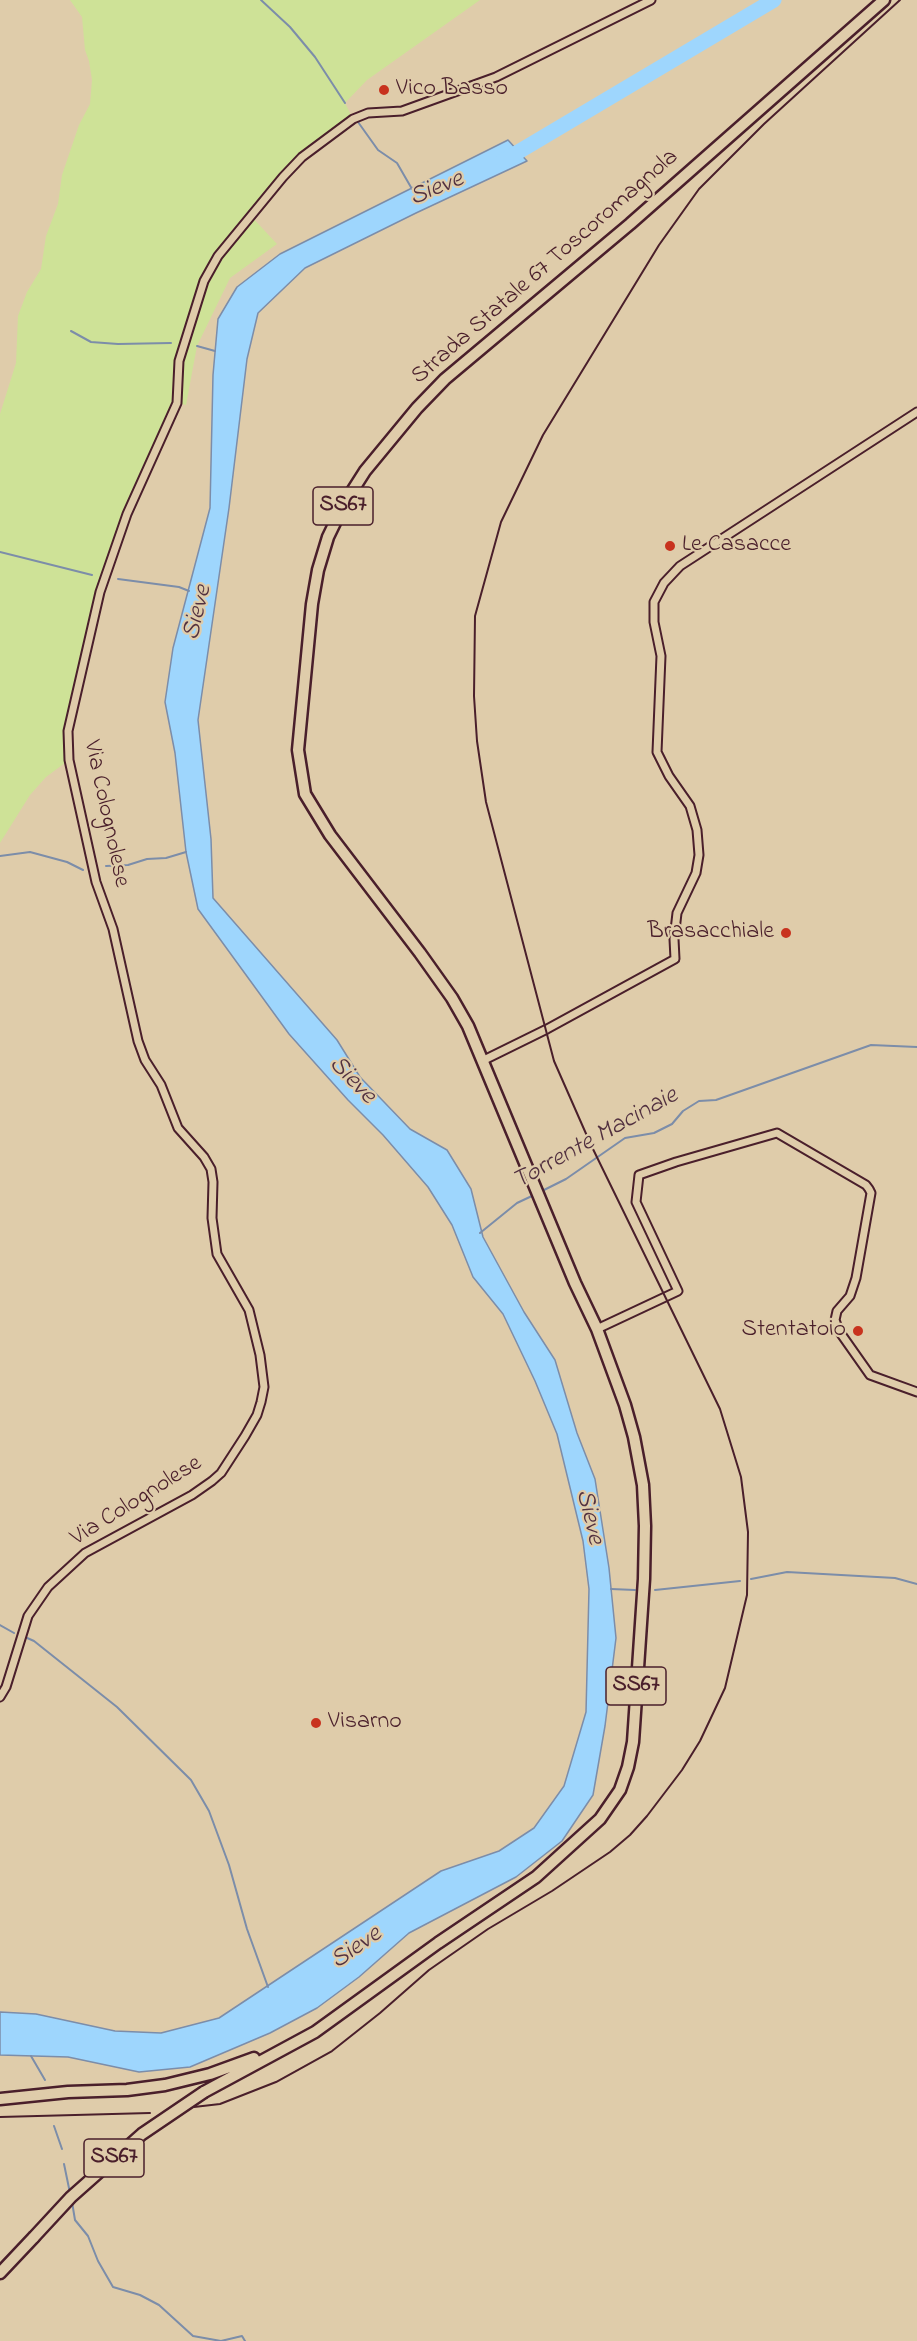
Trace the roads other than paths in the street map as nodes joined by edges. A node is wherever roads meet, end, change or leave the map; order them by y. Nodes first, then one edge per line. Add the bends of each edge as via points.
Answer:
1 (651, 0) edge
2 (884, 0) edge
3 (917, 412) edge
4 (484, 1060) junction
5 (597, 1329) junction
6 (917, 1392) edge
7 (0, 1697) edge
8 (315, 2032) junction
9 (0, 2099) edge
10 (0, 2273) edge

1 - 7 street, Via Colognolese via 496,77 402,111 368,112 353,119 302,157 283,177 218,256 204,281 179,361 177,403 127,514 100,592 68,731 69,760 96,882 113,929 142,1050 178,1128 211,1169 216,1246 249,1310 264,1387 257,1415 221,1473 192,1495 85,1553 48,1587 28,1616
2 - 4 main road, Strada Statale 67 Toscoromagnola / SS67 via 639,216 445,379 365,471 328,537 312,604 299,740 304,794 330,835 452,998
3 - 4 street via 680,566 664,583 654,602 661,656 657,752 690,806 699,855 696,873 677,913 675,959
4 - 5 main road, Strada Statale 67 Toscoromagnola / SS67
5 - 6 street via 678,1291 636,1202 639,1175 777,1133 869,1189 856,1278 835,1320 870,1375
5 - 8 main road, Strada Statale 67 Toscoromagnola / SS67 via 634,1437 643,1495 644,1579 633,1742 620,1790 600,1819 536,1877
8 - 9 main road via 244,2062 165,2085
8 - 10 main road, Strada Statale 67 Toscoromagnola / SS67, bridge via 204,2092 142,2134 71,2197

